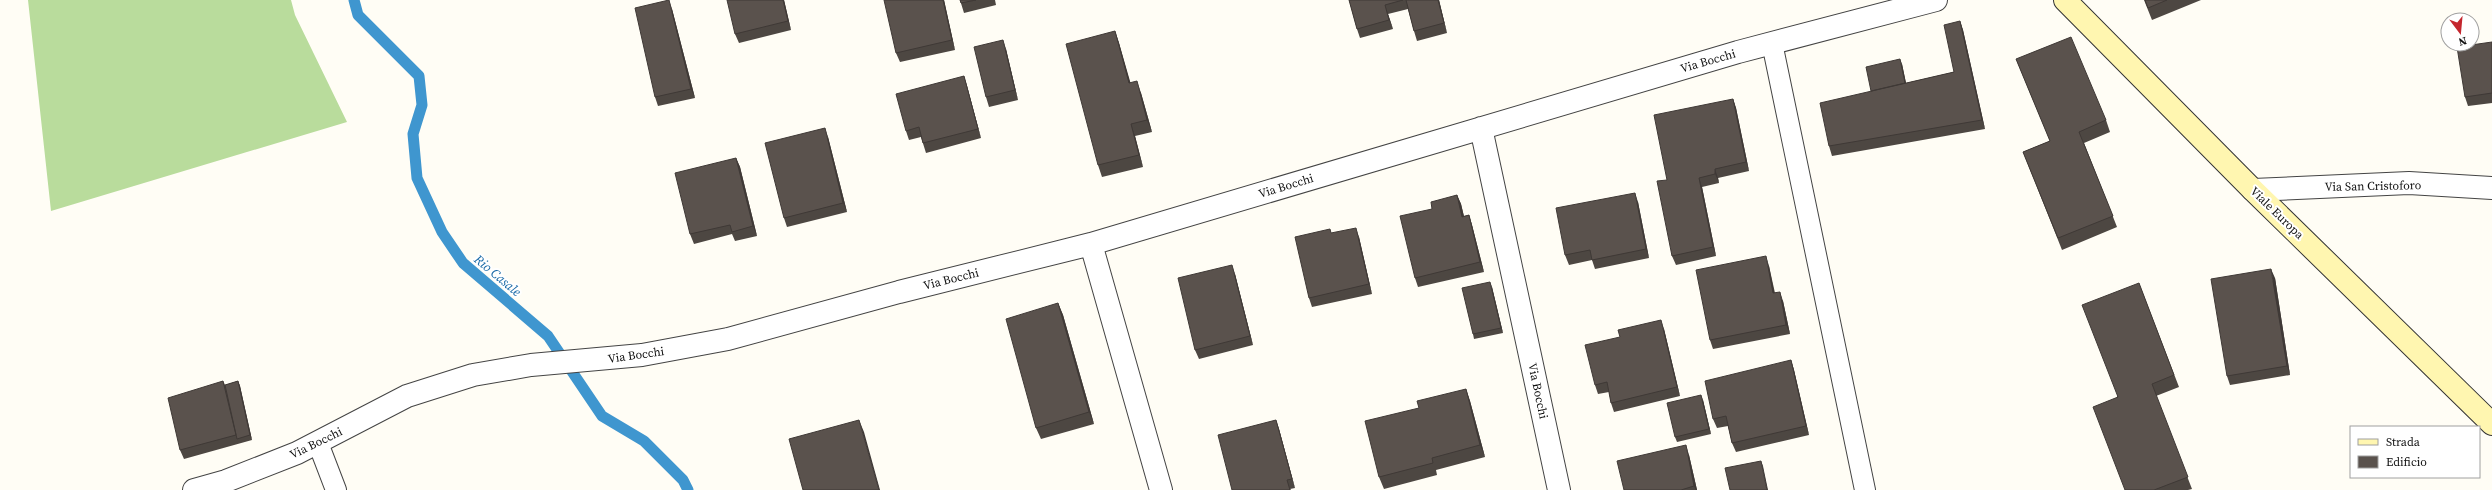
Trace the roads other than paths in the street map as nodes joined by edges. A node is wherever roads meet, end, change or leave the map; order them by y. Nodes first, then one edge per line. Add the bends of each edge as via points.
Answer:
1 (1936, 0) edge
2 (2065, 0) edge
3 (1772, 43) junction
4 (1481, 128) junction
5 (2492, 188) edge
6 (2253, 190) junction
7 (1091, 244) junction
8 (2492, 424) edge
9 (318, 443) junction
10 (194, 490) edge
11 (336, 490) edge
12 (1161, 490) edge
13 (1559, 490) edge
14 (1865, 490) edge

1 - 3 street, Via Bocchi
2 - 6 main road, Viale Europa
3 - 4 street, Via Bocchi
3 - 14 lane
4 - 7 street, Via Bocchi
4 - 13 street, Via Bocchi
5 - 6 street, Via San Cristoforo via 2409,183
6 - 8 main road, Viale Europa
7 - 9 street, Via Bocchi via 899,292 728,339 642,355 531,365 473,375 407,396
7 - 12 street
9 - 10 street, Via Bocchi via 226,481
9 - 11 lane

